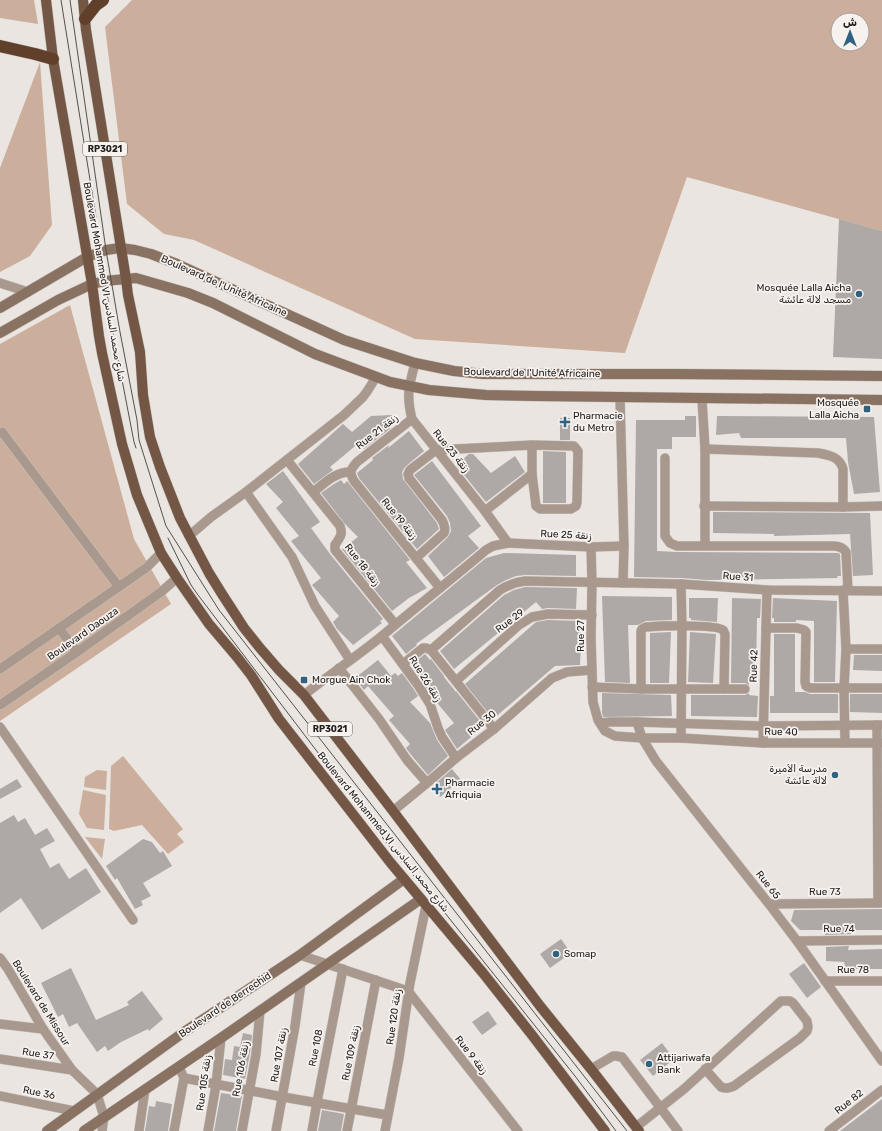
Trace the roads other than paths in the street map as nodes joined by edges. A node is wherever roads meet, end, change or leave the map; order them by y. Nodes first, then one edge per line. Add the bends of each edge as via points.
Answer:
1 (46, 0) edge
2 (83, 0) edge
3 (103, 0) edge
4 (85, 19) junction
5 (0, 46) edge
6 (53, 59) junction
7 (120, 248) junction
8 (87, 257) junction
9 (126, 279) junction
10 (0, 283) edge
11 (92, 284) junction
12 (28, 292) junction
13 (0, 308) edge
14 (0, 333) edge
15 (415, 363) junction
16 (882, 376) edge
17 (376, 377) junction
18 (409, 385) junction
19 (620, 398) junction
20 (702, 399) junction
21 (882, 400) edge
22 (412, 419) junction
23 (2, 432) dead end
24 (532, 445) junction
25 (705, 449) junction
26 (436, 450) junction
27 (665, 458) dead end
28 (287, 460) junction
29 (350, 472) junction
30 (532, 474) junction
31 (246, 492) junction
32 (313, 492) junction
33 (704, 506) junction
34 (882, 506) edge
35 (843, 507) junction
36 (485, 511) junction
37 (189, 536) junction
38 (508, 543) junction
39 (705, 545) junction
40 (624, 546) junction
41 (591, 547) junction
42 (161, 553) junction
43 (416, 558) junction
44 (176, 578) junction
45 (592, 583) junction
46 (623, 583) junction
47 (681, 584) junction
48 (120, 586) junction
49 (440, 588) junction
50 (767, 590) junction
51 (845, 590) junction
52 (882, 591) edge
53 (592, 616) junction
54 (395, 624) junction
55 (682, 626) junction
56 (58, 628) junction
57 (766, 628) junction
58 (382, 636) junction
59 (846, 649) junction
60 (882, 649) edge
61 (431, 650) junction
62 (77, 652) junction
63 (350, 660) junction
64 (403, 664) junction
65 (339, 668) junction
66 (0, 669) edge
67 (592, 670) junction
68 (456, 681) junction
69 (592, 687) junction
70 (844, 688) junction
71 (882, 688) edge
72 (641, 689) junction
73 (681, 689) junction
74 (724, 689) junction
75 (745, 689) dead end
76 (304, 695) junction
77 (0, 705) edge
78 (638, 722) junction
79 (600, 723) junction
80 (681, 723) junction
81 (880, 725) edge
82 (763, 726) junction
83 (845, 726) junction
84 (0, 727) edge
85 (494, 729) junction
86 (642, 738) junction
87 (681, 738) junction
88 (763, 743) junction
89 (844, 743) junction
90 (879, 743) edge
91 (456, 758) junction
92 (427, 783) junction
93 (393, 811) junction
94 (880, 826) edge
95 (404, 879) junction
96 (424, 903) junction
97 (880, 903) edge
98 (769, 904) junction
99 (133, 920) dead end
100 (882, 940) edge
101 (797, 941) junction
102 (300, 955) junction
103 (0, 958) edge
104 (329, 964) junction
105 (8, 969) junction
106 (343, 969) junction
107 (0, 975) edge
108 (376, 980) junction
109 (825, 981) junction
110 (882, 981) edge
111 (301, 983) junction
112 (408, 992) junction
113 (260, 1011) junction
114 (0, 1024) edge
115 (43, 1029) junction
116 (221, 1038) junction
117 (0, 1059) edge
118 (882, 1062) edge
119 (179, 1067) junction
120 (591, 1069) junction
121 (705, 1069) junction
122 (72, 1070) junction
123 (184, 1078) junction
124 (216, 1085) junction
125 (146, 1089) junction
126 (248, 1090) junction
127 (882, 1090) edge
128 (97, 1094) junction
129 (0, 1096) edge
130 (283, 1097) junction
131 (317, 1102) junction
132 (660, 1108) junction
133 (351, 1109) junction
134 (74, 1111) junction
135 (388, 1115) junction
136 (104, 1117) junction
137 (638, 1129) edge
138 (47, 1131) edge
139 (84, 1131) edge
140 (102, 1131) edge
141 (140, 1131) edge
142 (174, 1131) edge
143 (208, 1131) edge
144 (242, 1131) edge
145 (276, 1131) edge
146 (312, 1131) edge
147 (347, 1131) edge
148 (385, 1131) edge
149 (518, 1131) edge
150 (606, 1131) edge
151 (678, 1131) edge
152 (829, 1131) edge

1 - 6 main road, Boulevard Mohammed VI شارع محمد السادس
2 - 4 main road, Boulevard Mohammed VI شارع محمد السادس
3 - 4 highway
4 - 7 main road, Boulevard Mohammed VI شارع محمد السادس / RP3021
5 - 6 highway
6 - 8 main road, Boulevard Mohammed VI شارع محمد السادس / RP3021
7 - 8 main road, Boulevard de l'Unité Africaine
7 - 9 main road, Boulevard Mohammed VI شارع محمد السادس / RP3021
7 - 15 main road, Boulevard de l'Unité Africaine via 164,259 344,340
8 - 11 main road, Boulevard Mohammed VI شارع محمد السادس / RP3021
8 - 12 main road, Boulevard de l'Unité Africaine
9 - 11 main road, Boulevard de l'Unité Africaine
9 - 17 main road, Boulevard de l'Unité Africaine via 148,281 213,302 315,354
9 - 37 main road, Boulevard Mohammed VI شارع محمد السادس / RP3021 via 140,352 143,395 150,437 169,492
10 - 12 street
11 - 14 main road, Boulevard de l'Unité Africaine
11 - 42 main road, Boulevard Mohammed VI شارع محمد السادس / RP3021 via 99,336 122,444 137,495
12 - 13 main road, Boulevard de l'Unité Africaine
15 - 16 main road, Boulevard de l'Unité Africaine via 483,374
15 - 18 street, Rue 23 زنقة
17 - 18 main road, Boulevard de l'Unité Africaine
17 - 28 street via 358,402
18 - 19 main road, Boulevard de l'Unité Africaine via 429,390 486,394
18 - 22 street, Rue 23 زنقة via 408,406
19 - 20 main road, Boulevard de l'Unité Africaine
19 - 40 street
20 - 21 main road, Boulevard de l'Unité Africaine
20 - 25 street
22 - 26 street, Rue 23 زنقة
22 - 29 street, Rue 21 زنقة via 357,462
23 - 48 street
24 - 26 street
24 - 30 street
24 - 30 street via 576,447 576,506 571,509 538,508
25 - 33 street
25 - 35 street via 818,453 834,457 842,464 843,469
26 - 36 street, Rue 23 زنقة
26 - 43 street via 410,470 408,476 442,520 445,531
27 - 39 street via 666,538 677,546
28 - 31 street
28 - 32 street, Rue 18 زنقة
29 - 32 street via 338,473
29 - 43 street, Rue 19 زنقة via 354,481
30 - 36 street
31 - 37 street
31 - 63 street via 292,557 315,606
32 - 54 street, Rue 18 زنقة via 340,526 342,533 334,545 335,550
33 - 35 street
33 - 39 street
34 - 35 street
36 - 38 street, Rue 23 زنقة
37 - 76 main road, Boulevard Mohammed VI شارع محمد السادس / RP3021 via 244,628
38 - 41 street, Rue 25 زنقة
38 - 49 street, Rue 25 زنقة via 486,550
39 - 51 street via 840,546 846,552
40 - 41 street, Rue 25 زنقة
40 - 46 street
41 - 45 street, Rue 27
42 - 44 main road, Boulevard Mohammed VI شارع محمد السادس / RP3021
42 - 48 street, Boulevard Daouza via 146,568
43 - 49 street, Rue 19 زنقة
44 - 62 street, Boulevard Daouza via 161,592
44 - 95 main road, Boulevard Mohammed VI شارع محمد السادس / RP3021 via 209,624 238,657 279,719
45 - 46 street, Rue 31
45 - 53 street, Rue 27
45 - 61 street, Rue 31 via 512,583 500,590
46 - 47 street, Rue 31
47 - 50 street, Rue 31
47 - 55 street
48 - 56 street, Boulevard Daouza
49 - 54 street, Rue 25 زنقة
50 - 51 street, Rue 31
50 - 57 street, Rue 42
51 - 52 street, Rue 31
51 - 59 street
53 - 67 street, Rue 27
53 - 68 street, Rue 29 via 548,614 532,617
54 - 58 street, Rue 25 زنقة
55 - 72 street via 642,629
55 - 73 street
55 - 74 street via 718,627 723,630
56 - 62 street
56 - 66 street, Boulevard Daouza
57 - 70 street via 804,630 806,686
57 - 82 street, Rue 42
58 - 63 street, Rue 25 زنقة
58 - 64 street, Rue 26 زنقة
59 - 60 street
59 - 70 street
61 - 64 street via 423,648
61 - 68 street
62 - 77 street, Boulevard Daouza
63 - 65 street, Rue 25 زنقة
64 - 91 street, Rue 26 زنقة via 430,704 442,737
65 - 76 street, Rue 25 زنقة
65 - 92 street
67 - 69 street, Rue 27
67 - 85 street, Rue 30 via 567,672 552,678
68 - 85 street
69 - 72 street
69 - 79 street, Rue 27 via 594,707
70 - 71 street
70 - 83 street
72 - 73 street
73 - 74 street
73 - 80 street
74 - 75 street
76 - 93 main road, Boulevard Mohammed VI شارع محمد السادس / RP3021
78 - 79 street, Rue 40
78 - 80 street, Rue 40
78 - 86 street, Rue 65
79 - 86 street, Rue 40 via 605,731 615,736
80 - 82 street, Rue 40
80 - 87 street
81 - 83 street, Rue 40
81 - 90 street
82 - 83 street, Rue 40
82 - 88 street, Rue 42
83 - 89 street
84 - 99 street
85 - 91 street, Rue 30
86 - 87 street, Rue 40
86 - 98 street, Rue 65 via 656,762
87 - 88 street, Rue 40
88 - 89 street, Rue 40
89 - 90 street, Rue 40
90 - 94 street
91 - 92 street, Rue 30
92 - 93 street, Rue 30
93 - 120 main road, Boulevard Mohammed VI شارع محمد السادس / RP3021 via 540,1006
94 - 97 street
95 - 96 main road, Boulevard Mohammed VI شارع محمد السادس / RP3021
95 - 102 main road, Boulevard de Berrechid
96 - 104 main road
96 - 112 street, Rue 120 زنقة
96 - 150 main road, Boulevard Mohammed VI شارع محمد السادس / RP3021 via 483,973
97 - 98 street, Rue 73
98 - 101 street, Rue 65
100 - 101 street, Rue 74
101 - 109 street, Rue 65
102 - 104 street
102 - 128 main road, Boulevard de Berrechid via 184,1032
103 - 105 street, Boulevard de Missour
104 - 106 street
104 - 111 main road
105 - 107 street
105 - 115 street, Boulevard de Missour
106 - 108 street
106 - 131 street, Rue 108
108 - 112 street
108 - 133 street, Rue 109 زنقة
109 - 110 street, Rue 78
109 - 118 street, Rue 65
111 - 113 main road
111 - 130 street, Rue 107 زنقة
112 - 135 street, Rue 120 زنقة
112 - 149 street, Rue 9 زنقة
113 - 116 main road
113 - 126 street, Rue 106 زنقة via 256,1054
114 - 115 street
115 - 122 street, Boulevard de Missour
116 - 119 main road
116 - 124 street, Rue 105 زنقة
117 - 122 street, Rue 37
119 - 123 street
119 - 125 main road
120 - 132 street via 613,1056 622,1057
120 - 137 main road, Boulevard Mohammed VI شارع محمد السادس / RP3021
121 - 121 street via 721,1087 734,1086 800,1038 807,1031 807,1021 793,1003 781,1001
121 - 132 street
122 - 128 street, Boulevard de Missour
123 - 124 street
123 - 142 street
124 - 126 street
124 - 143 street, Rue 105 زنقة
125 - 136 main road
125 - 141 street
126 - 130 street
126 - 144 street, Rue 106 زنقة
127 - 152 street, Rue 82
128 - 134 main road, Boulevard de Berrechid
128 - 136 street
129 - 134 street, Rue 36
130 - 131 street
130 - 145 street, Rue 107 زنقة
131 - 133 street
131 - 146 street, Rue 108
132 - 137 street
132 - 151 street
133 - 135 street
133 - 147 street, Rue 109 زنقة
134 - 138 main road, Boulevard de Berrechid
135 - 148 street, Rue 120 زنقة
136 - 139 main road
136 - 140 street

